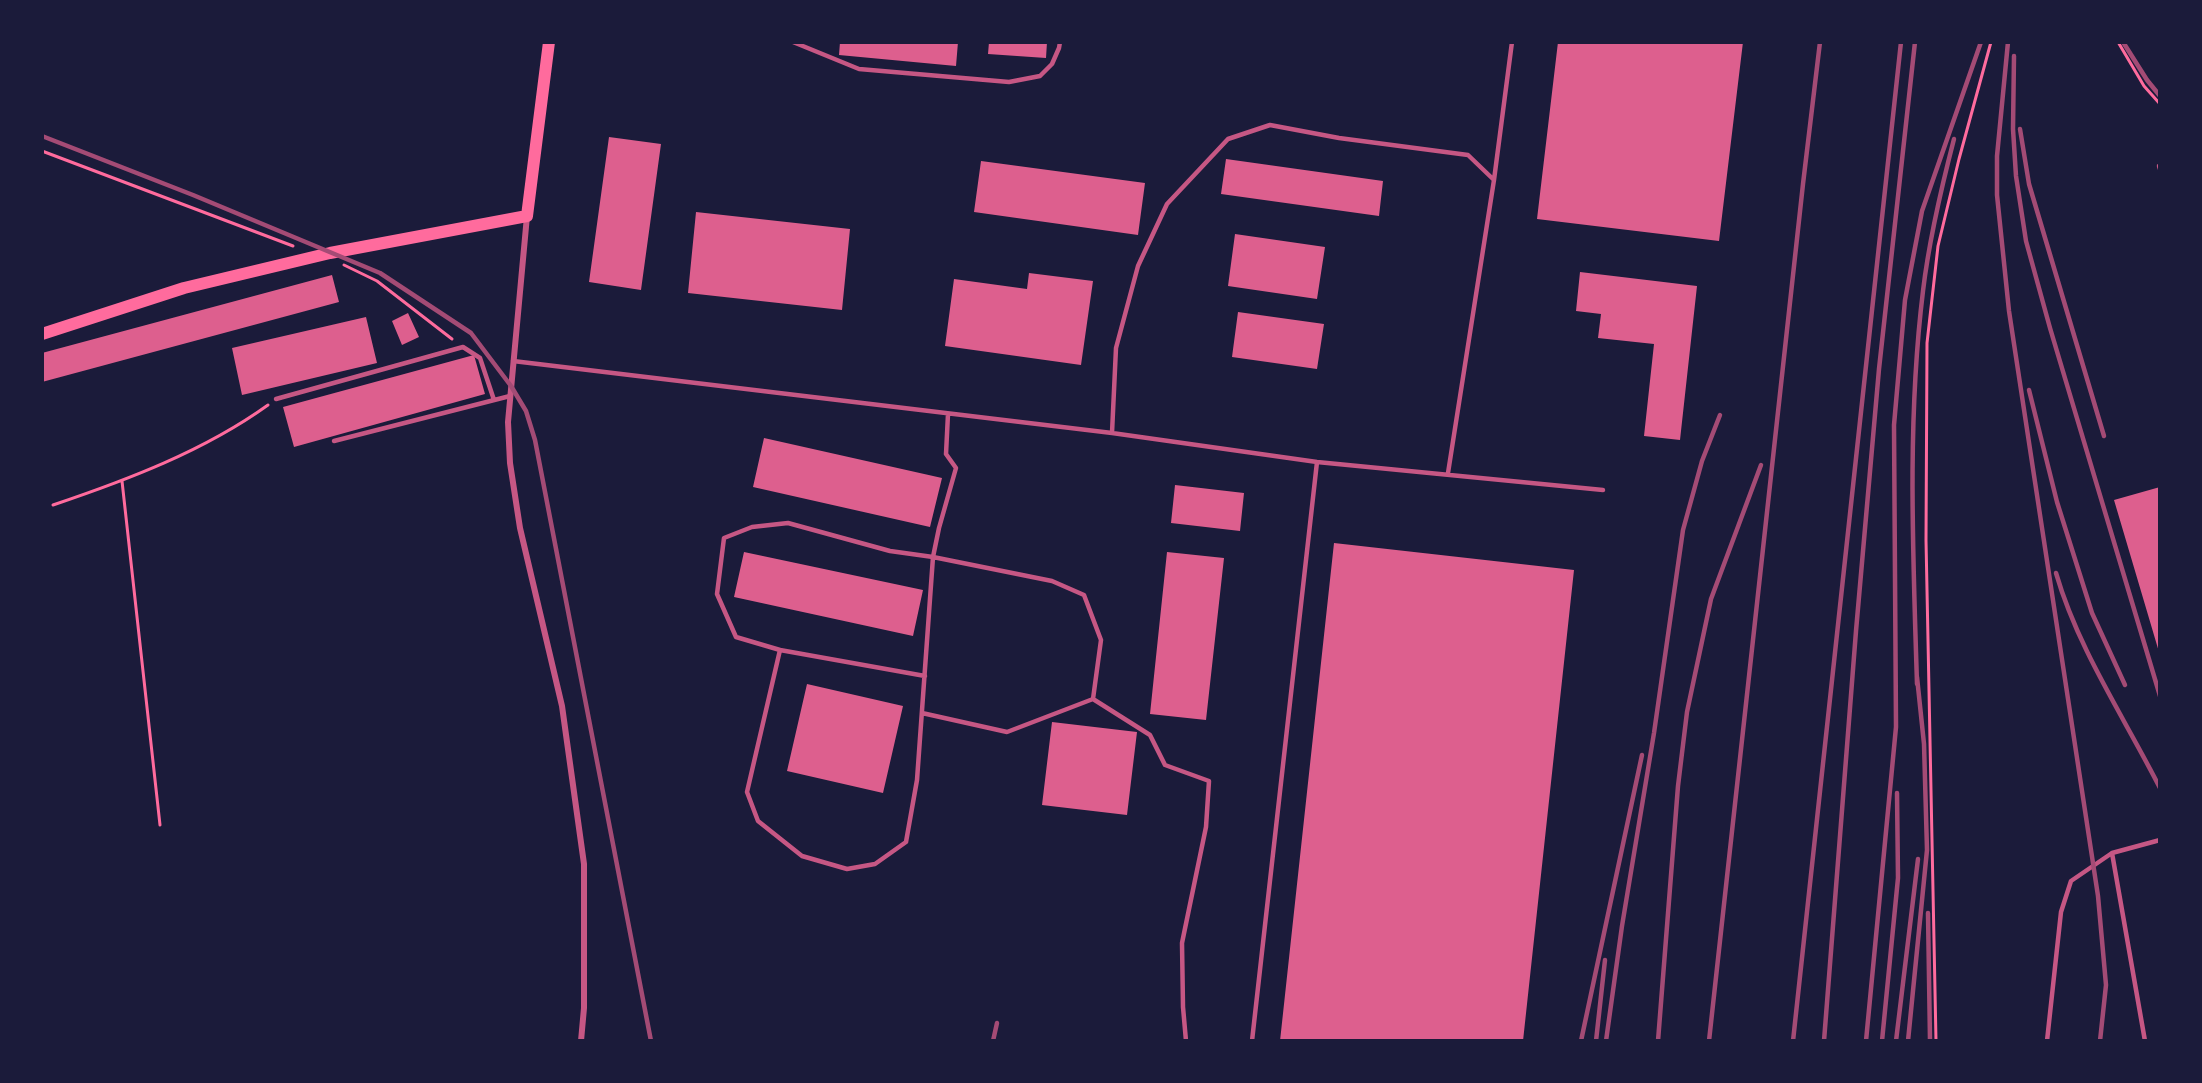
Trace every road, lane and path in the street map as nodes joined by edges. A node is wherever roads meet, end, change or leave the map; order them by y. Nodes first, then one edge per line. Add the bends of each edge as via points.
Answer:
1 (549, 42) edge
2 (793, 42) edge
3 (1060, 42) edge
4 (1512, 42) edge
5 (1991, 42) edge
6 (2118, 42) edge
7 (2160, 104) edge
8 (42, 151) edge
9 (1494, 180) junction
10 (527, 216) junction
11 (320, 256) junction
12 (42, 334) edge
13 (463, 347) junction
14 (513, 361) junction
15 (510, 396) junction
16 (276, 399) joint
17 (494, 400) junction
18 (948, 414) junction
19 (1112, 433) junction
20 (334, 441) dead end
21 (1317, 462) junction
22 (1448, 473) junction
23 (122, 481) junction
24 (1603, 490) dead end
25 (53, 505) dead end
26 (933, 557) junction
27 (780, 650) junction
28 (925, 676) junction
29 (1094, 699) junction
30 (922, 713) junction
31 (160, 825) dead end
32 (2160, 840) edge
33 (2112, 853) junction
34 (581, 1041) edge
35 (1185, 1041) edge
36 (1252, 1041) edge
37 (1936, 1041) edge
38 (2047, 1041) edge
39 (2145, 1041) edge

1 - 10 main road
2 - 3 lane via 859,69 1009,82 1040,76 1052,63
4 - 9 lane
5 - 37 path via 1938,246 1927,344 1926,540
6 - 7 path via 2144,86
8 - 11 path
9 - 19 lane via 1468,155 1270,125 1228,139 1167,204 1138,266 1116,348
9 - 22 lane
10 - 11 main road
10 - 14 street
11 - 12 main road via 184,288
11 - 13 path via 377,281
13 - 16 lane
13 - 17 lane via 480,358
14 - 15 street
14 - 18 lane
15 - 17 lane
15 - 34 street via 510,463 520,528 562,706 584,864
16 - 23 path via 236,428
17 - 20 lane
18 - 19 lane
18 - 26 lane via 946,454 956,468
19 - 21 lane
21 - 22 lane
21 - 36 lane
22 - 24 lane
23 - 25 path
23 - 31 path
26 - 27 lane via 890,551 788,523 752,527 724,538 717,594 736,637
26 - 28 lane
26 - 29 lane via 1052,581 1084,595 1101,640
27 - 28 lane
27 - 30 lane via 747,792 758,821 802,856 847,869 875,864 906,842 917,780
28 - 30 lane
29 - 30 lane via 1007,732
29 - 35 lane via 1150,735 1165,765 1209,781 1206,827 1182,944
32 - 33 lane
33 - 38 lane via 2072,881 2061,912
33 - 39 lane

